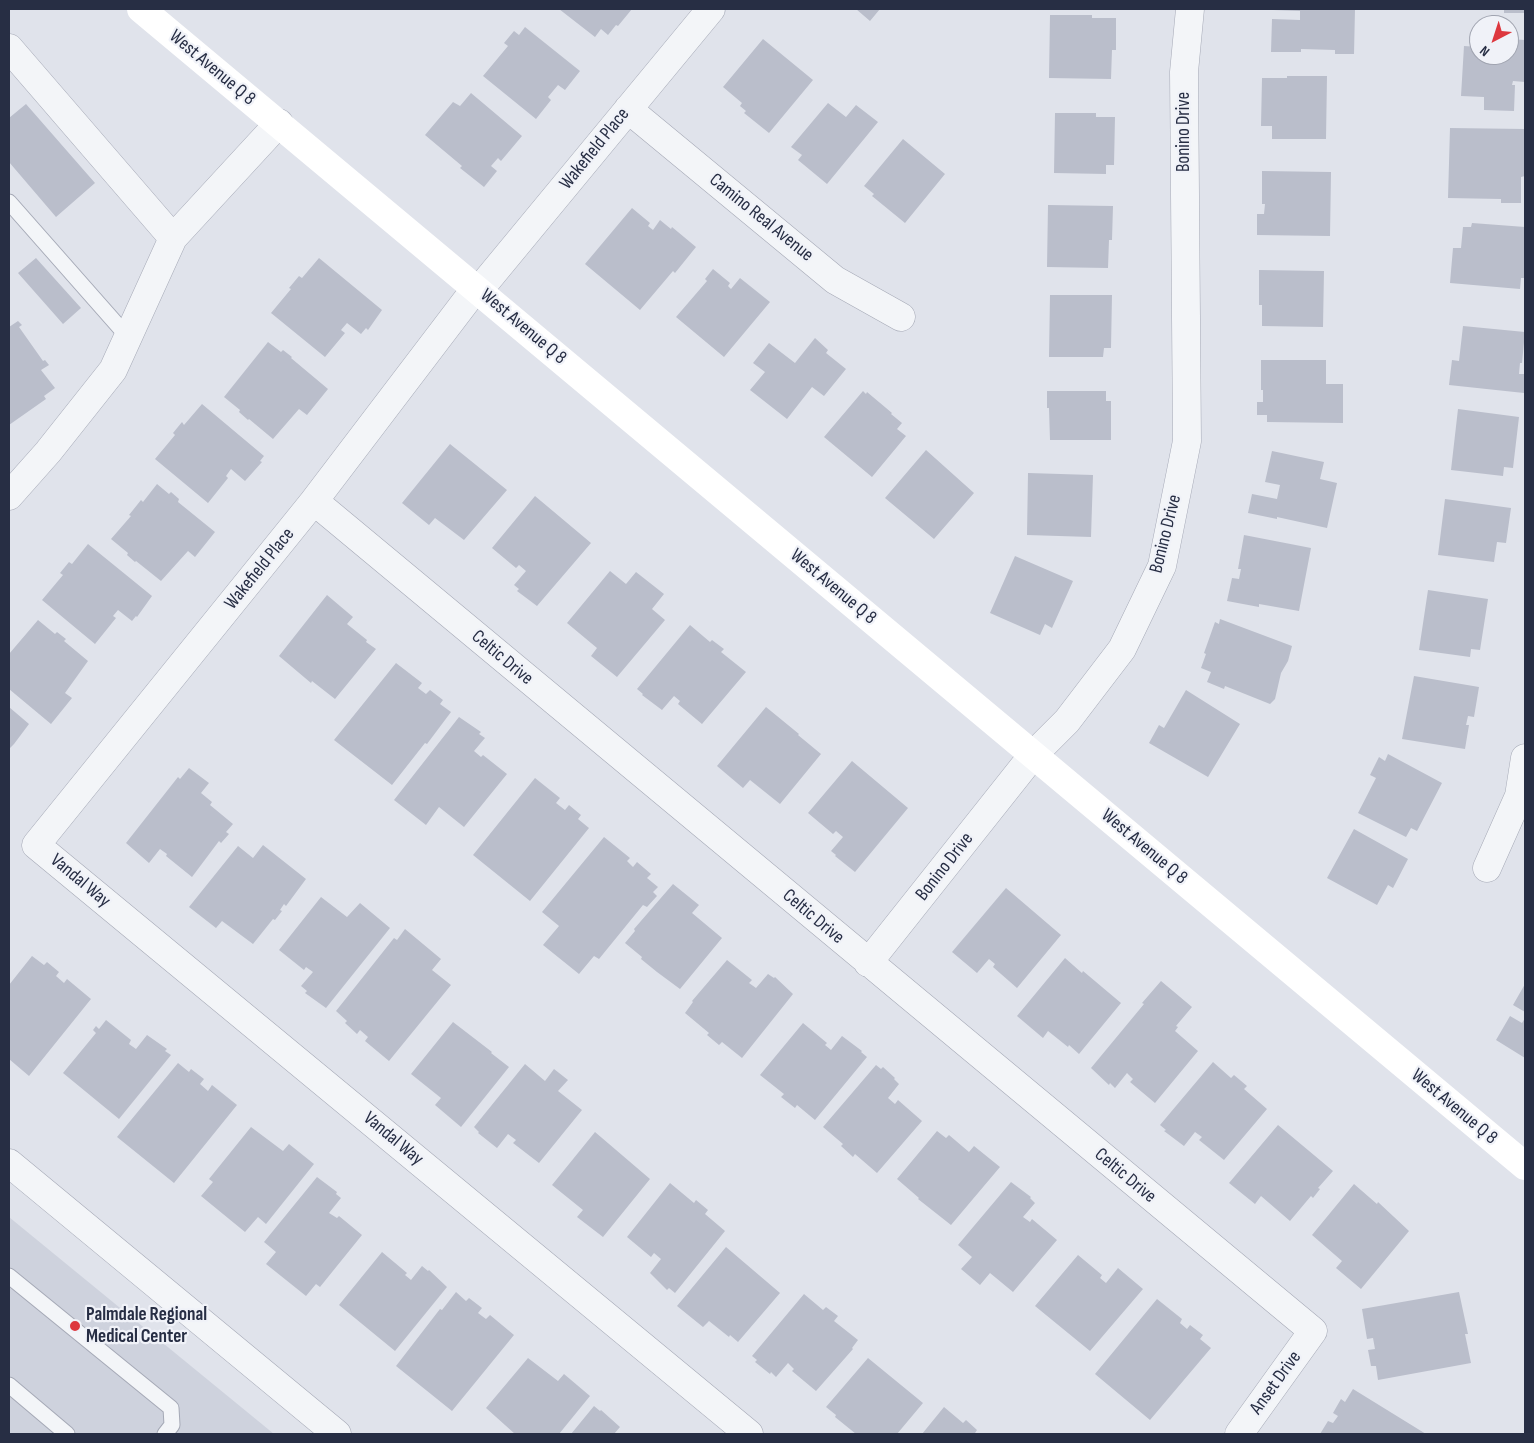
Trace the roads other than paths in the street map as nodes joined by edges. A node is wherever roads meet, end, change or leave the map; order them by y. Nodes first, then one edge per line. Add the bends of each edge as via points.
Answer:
1 (140, 9) edge
2 (711, 9) edge
3 (1190, 9) edge
4 (9, 48) edge
5 (628, 109) junction
6 (279, 124) junction
7 (9, 202) edge
8 (173, 238) junction
9 (477, 289) junction
10 (901, 317) dead end
11 (128, 337) junction
12 (9, 496) edge
13 (314, 501) junction
14 (1034, 755) junction
15 (1525, 758) edge
16 (36, 844) joint
17 (1487, 868) dead end
18 (868, 963) junction
19 (9, 1163) edge
20 (1525, 1166) edge
21 (9, 1276) edge
22 (1313, 1331) joint
23 (9, 1386) edge
24 (67, 1434) edge
25 (165, 1434) edge
26 (336, 1434) edge
27 (749, 1434) edge
28 (1239, 1434) edge

1 - 6 street, West Avenue Q 8
2 - 5 street, Wakefield Place
3 - 14 street, Bonino Drive via 1184,72 1187,441 1162,566 1122,649 1068,721
4 - 8 street
5 - 9 street, Wakefield Place
5 - 10 street, Camino Real Avenue via 835,280
6 - 8 street
6 - 9 street, West Avenue Q 8
7 - 11 lane
8 - 11 street
9 - 13 street, Wakefield Place
9 - 14 street, West Avenue Q 8
11 - 12 street via 114,370
13 - 16 street, Wakefield Place
13 - 18 street, Celtic Drive
14 - 18 street, Bonino Drive
14 - 20 street, West Avenue Q 8
15 - 17 street via 1519,796
16 - 27 street, Vandal Way
18 - 22 street, Celtic Drive
19 - 26 street
21 - 25 lane via 171,1408 172,1425
22 - 28 street, Anset Drive
23 - 24 lane

